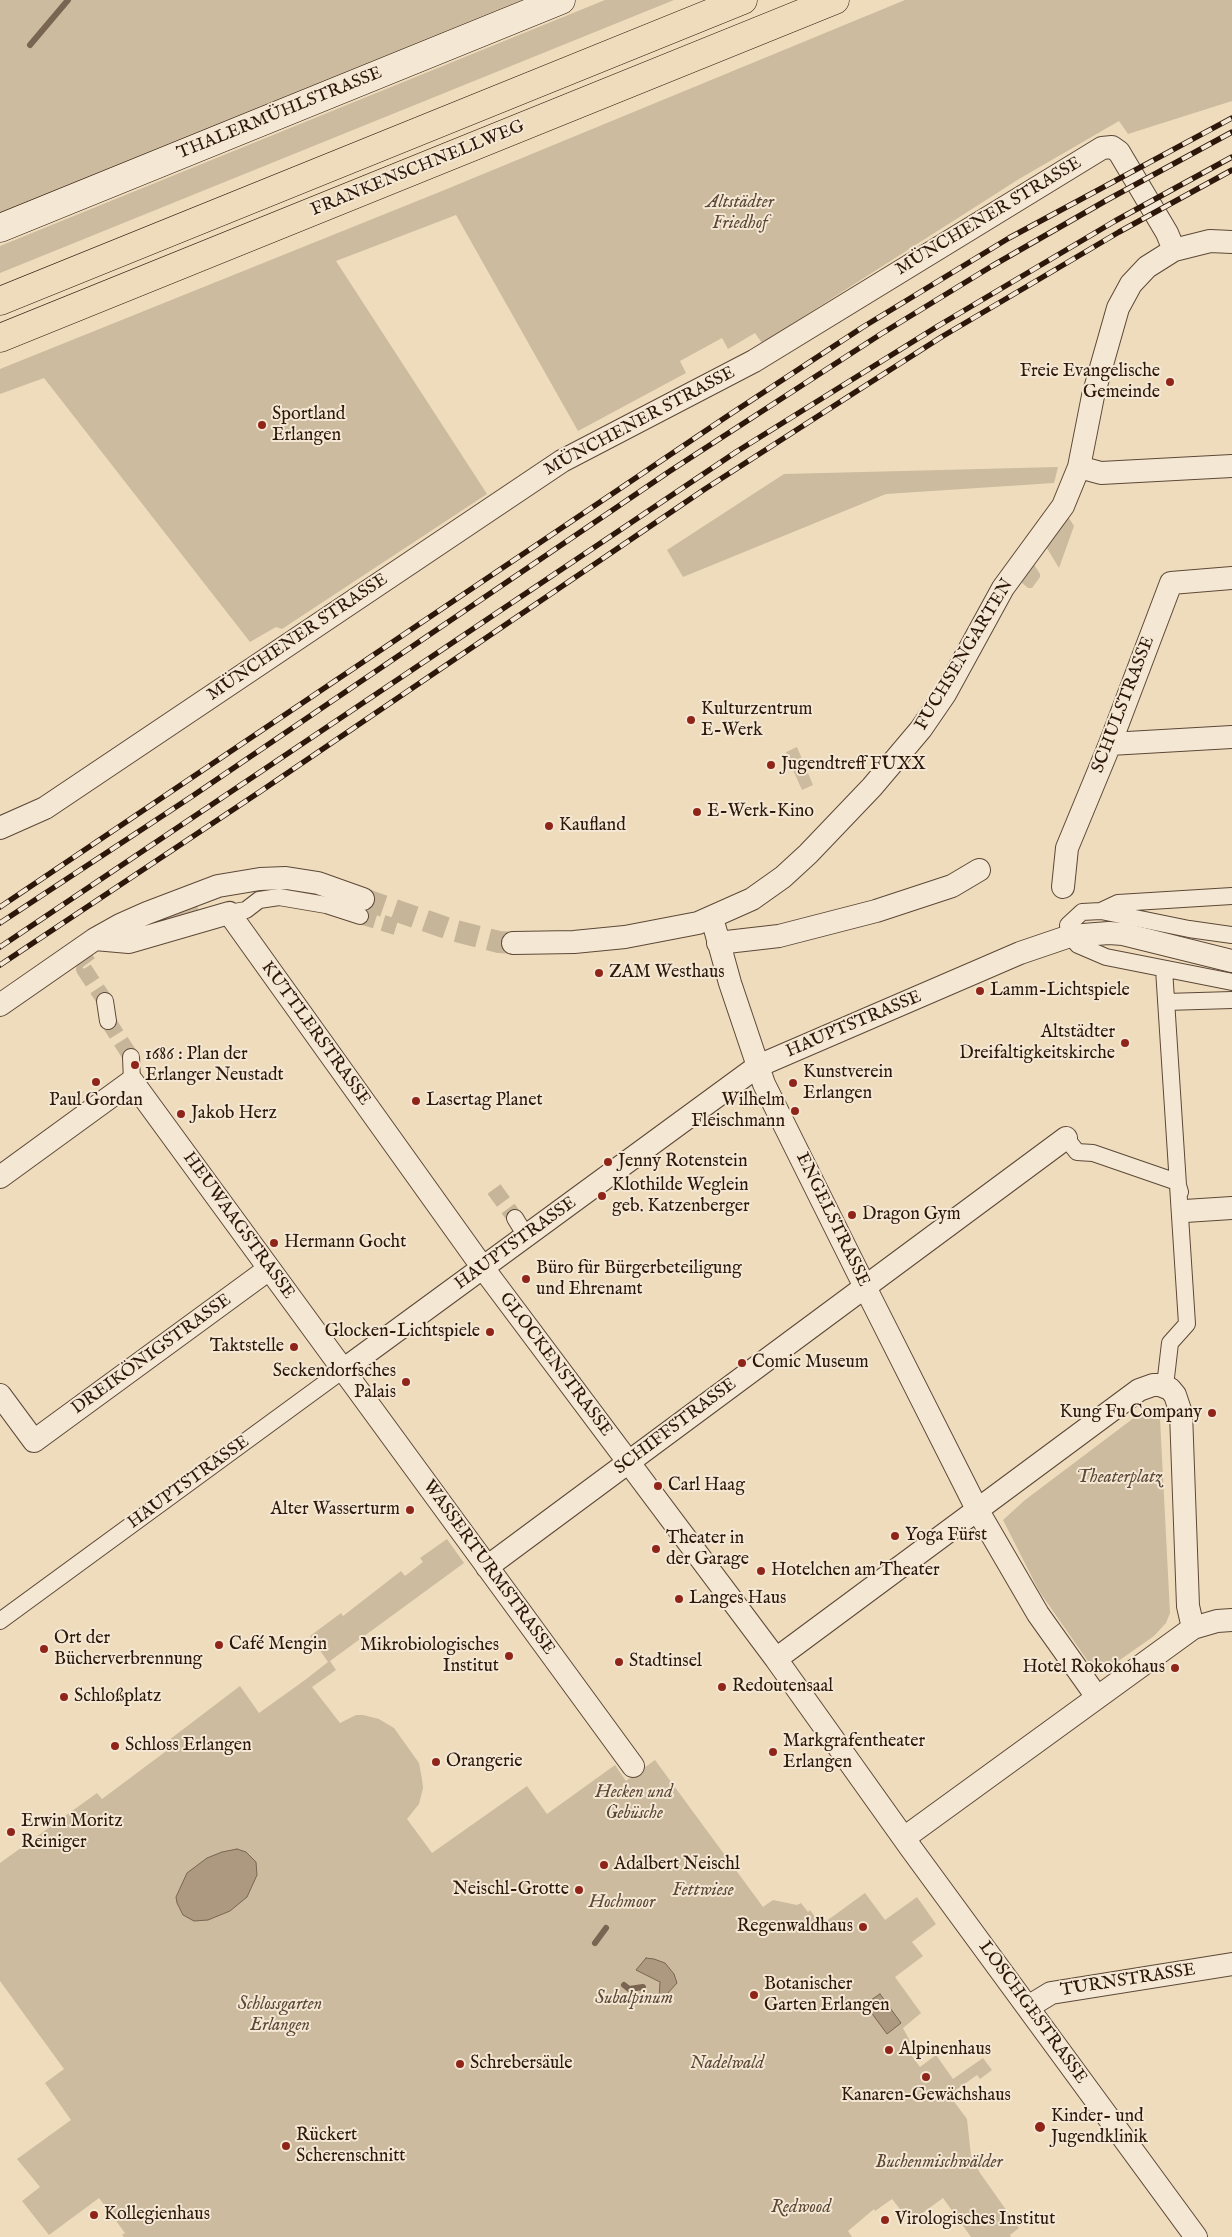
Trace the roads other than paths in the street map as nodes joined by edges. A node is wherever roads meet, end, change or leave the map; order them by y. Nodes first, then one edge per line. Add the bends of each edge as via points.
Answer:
1 (561, 0) edge
2 (743, 0) edge
3 (836, 0) edge
4 (0, 228) edge
5 (1232, 242) edge
6 (1174, 250) junction
7 (0, 301) edge
8 (0, 338) edge
9 (1232, 466) edge
10 (1079, 467) junction
11 (1232, 578) edge
12 (1232, 738) edge
13 (1110, 744) junction
14 (0, 828) edge
15 (979, 870) dead end
16 (1063, 887) dead end
17 (1232, 896) edge
18 (361, 907) joint
19 (1101, 911) junction
20 (229, 913) junction
21 (712, 918) junction
22 (1232, 935) edge
23 (1070, 936) junction
24 (95, 939) junction
25 (513, 943) tunnel mouth
26 (718, 943) junction
27 (1232, 961) edge
28 (1164, 969) junction
29 (1232, 982) edge
30 (1232, 1000) edge
31 (105, 1001) tunnel mouth
32 (1166, 1002) junction
33 (0, 1005) edge
34 (108, 1021) tunnel mouth
35 (131, 1057) tunnel mouth
36 (758, 1066) junction
37 (132, 1081) junction
38 (1066, 1138) joint
39 (0, 1177) edge
40 (1178, 1182) junction
41 (1232, 1208) edge
42 (1185, 1211) joint
43 (483, 1268) junction
44 (270, 1269) junction
45 (865, 1287) junction
46 (343, 1370) junction
47 (1165, 1386) junction
48 (0, 1395) edge
49 (628, 1462) junction
50 (978, 1511) junction
51 (487, 1567) junction
52 (1232, 1620) edge
53 (0, 1621) edge
54 (1193, 1628) junction
55 (776, 1659) junction
56 (1097, 1697) junction
57 (633, 1766) dead end
58 (904, 1838) junction
59 (1232, 1964) edge
60 (1028, 2007) junction
61 (1196, 2237) edge

1 - 4 main road, THALERMÜHLSTRASSE
2 - 7 highway, FRANKENSCHNELLWEG
3 - 8 highway, FRANKENSCHNELLWEG
5 - 6 street, FUCHSENGARTEN via 1210,241
6 - 10 street, FUCHSENGARTEN via 1147,267 1124,295 1092,396
6 - 14 street, MÜNCHENER STRASSE via 1119,152 1112,146 1102,148 754,361 562,461 45,808
9 - 10 street via 1101,473
10 - 21 street, FUCHSENGARTEN via 1063,506 1003,588 945,694 921,730 872,787 793,868 752,899
11 - 13 street, SCHULSTRASSE via 1171,583
12 - 13 street
13 - 16 street, SCHULSTRASSE via 1067,848
15 - 26 street via 952,886 876,911 779,936
17 - 19 street via 1118,903
18 - 20 street via 326,905 278,896 258,900 246,910
18 - 24 street via 318,883 286,878 238,882 197,892
19 - 22 street via 1189,930
19 - 23 street via 1082,912 1068,925
20 - 24 street via 129,942
20 - 43 street, KUTTLERSTRASSE
21 - 25 street, FUCHSENGARTEN via 625,937
21 - 26 street, ENGELSTRASSE
23 - 27 street, HAUPTSTRASSE via 1123,934
23 - 28 street via 1078,945 1106,957
23 - 36 street, HAUPTSTRASSE via 1020,953
24 - 33 street
26 - 36 street, ENGELSTRASSE
28 - 29 street
28 - 32 street
30 - 32 street
31 - 34 street
32 - 40 street
35 - 37 street
36 - 43 street, HAUPTSTRASSE via 520,1227
36 - 45 street, ENGELSTRASSE
37 - 39 street
37 - 44 street, HEUWAAGSTRASSE
38 - 40 street via 1077,1152 1093,1152
38 - 45 street, SCHIFFSTRASSE
40 - 42 street
40 - 47 street via 1186,1324 1170,1344
41 - 42 street
43 - 46 street, HAUPTSTRASSE
43 - 49 street, GLOCKENSTRASSE
44 - 46 street, HEUWAAGSTRASSE
44 - 48 street, DREIKÖNIGSTRASSE via 34,1441
45 - 49 street, SCHIFFSTRASSE
45 - 50 street, ENGELSTRASSE
46 - 51 street, WASSERTURMSTRASSE
46 - 53 street, HAUPTSTRASSE
47 - 50 street via 1153,1385 1139,1390
47 - 54 street via 1175,1395 1181,1413 1188,1606
49 - 51 street, SCHIFFSTRASSE
49 - 55 street, GLOCKENSTRASSE
50 - 55 street
50 - 56 street via 1038,1614
51 - 57 street, WASSERTURMSTRASSE
52 - 54 street
54 - 56 street
55 - 58 street
56 - 58 street
58 - 60 street, LOSCHGESTRASSE
59 - 60 street, TURNSTRASSE via 1051,1993
60 - 61 street, LOSCHGESTRASSE

